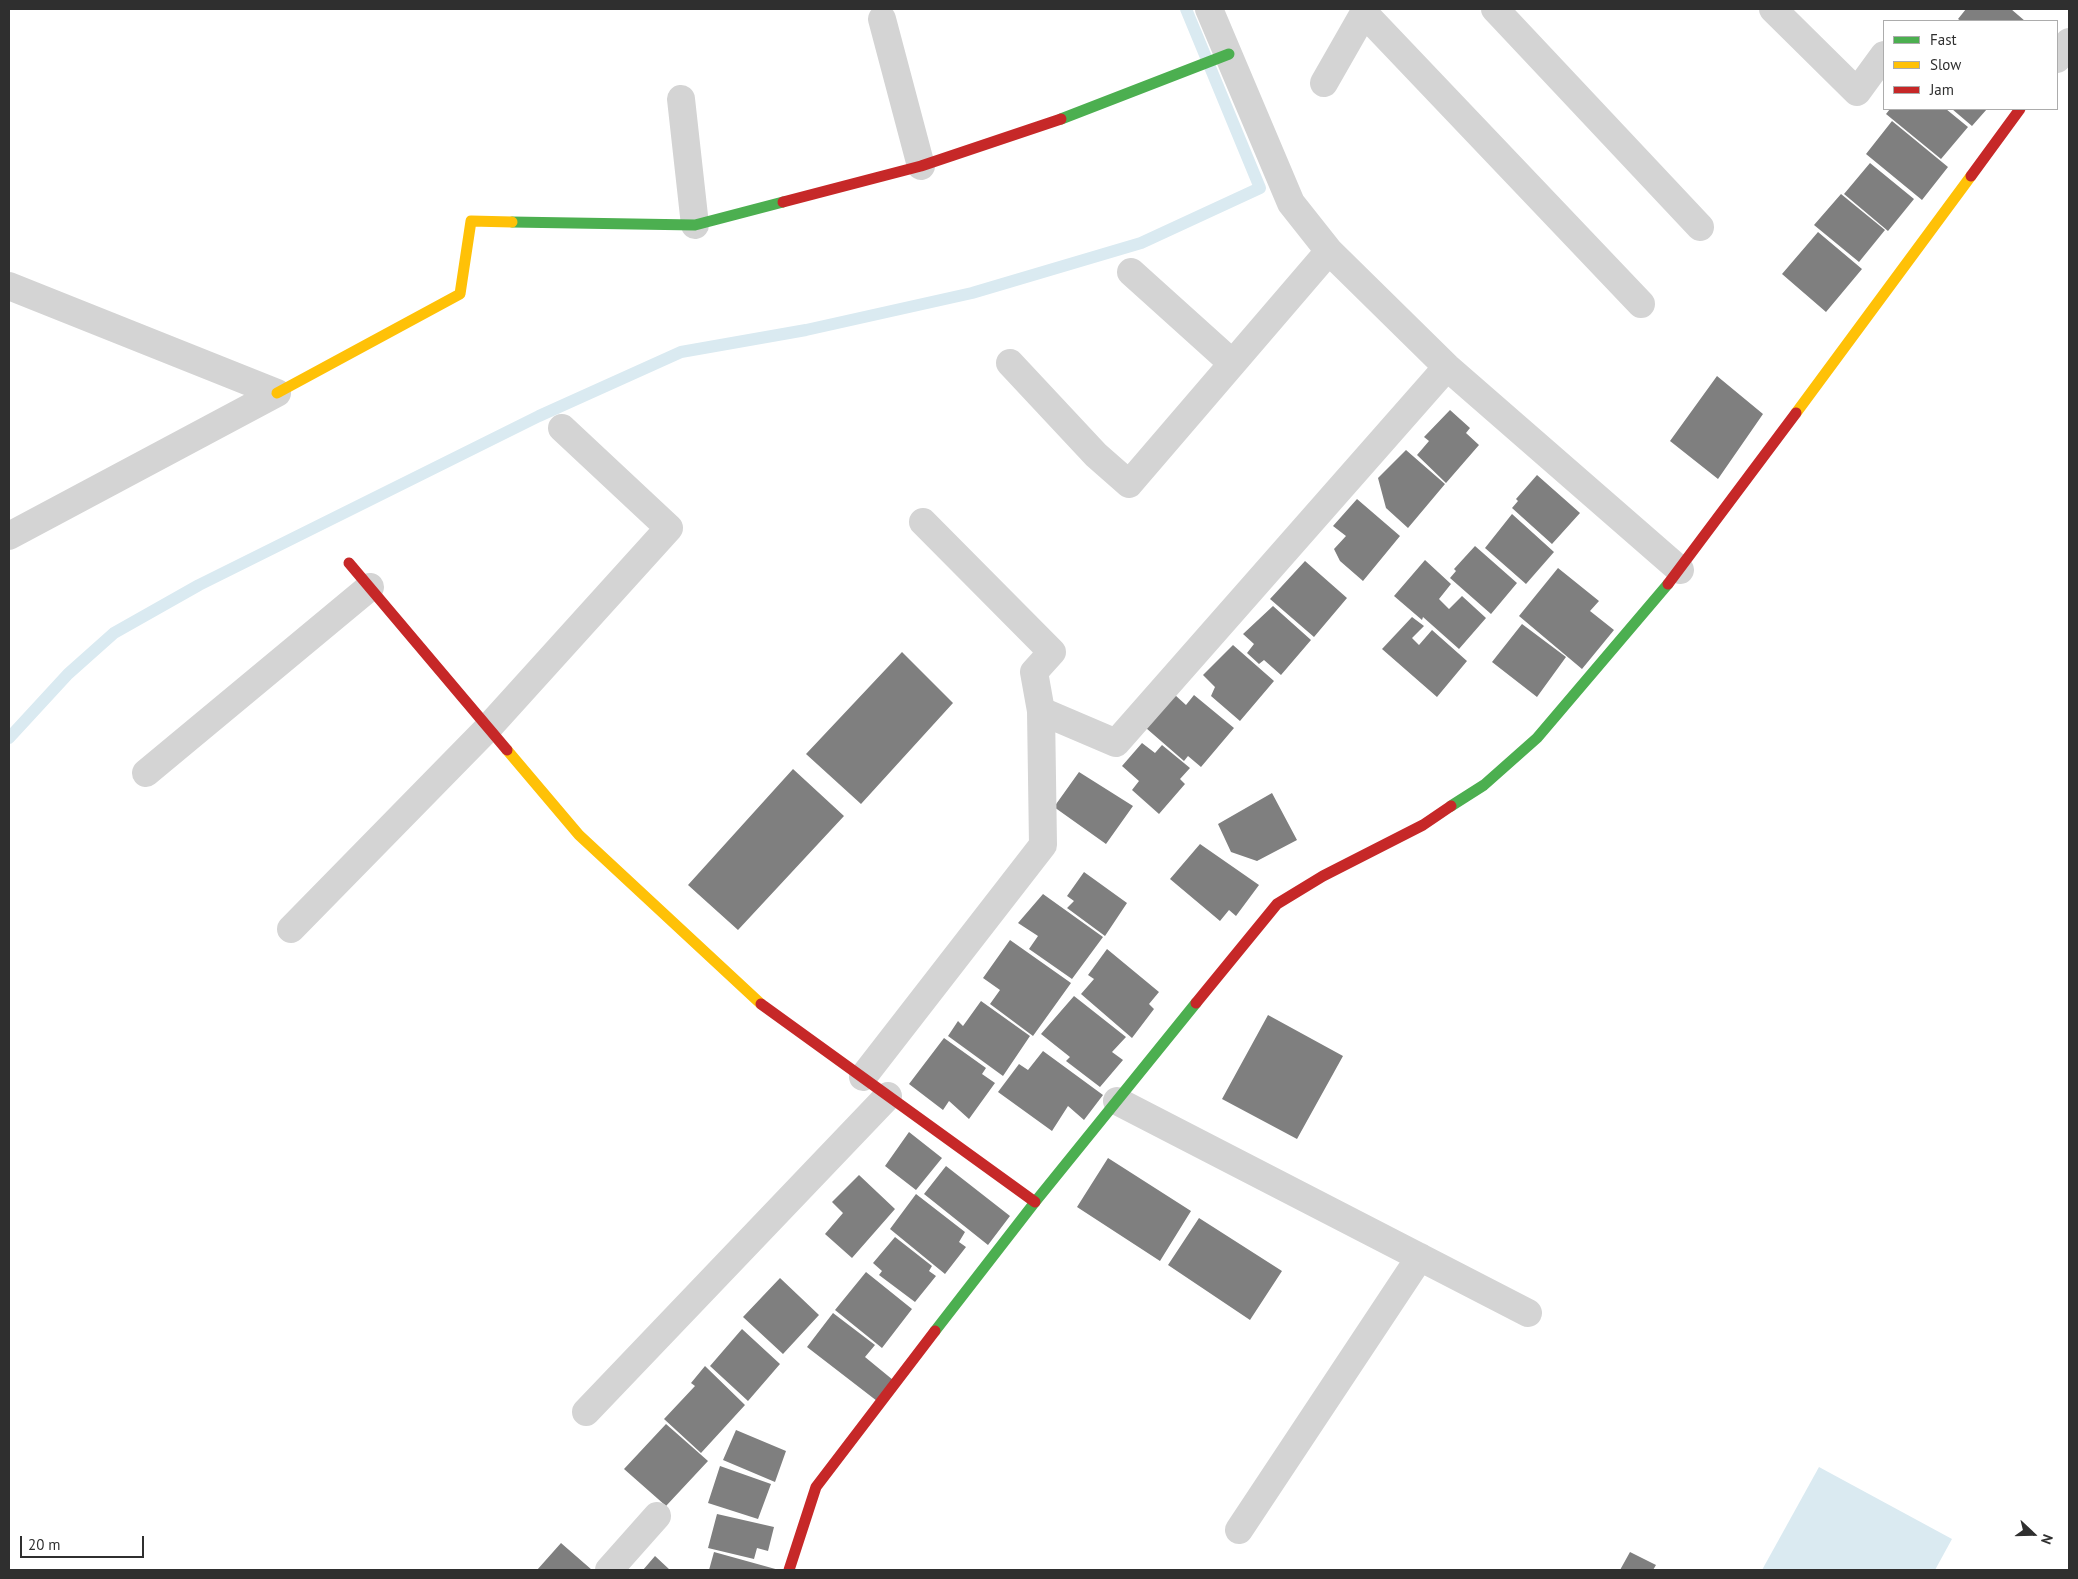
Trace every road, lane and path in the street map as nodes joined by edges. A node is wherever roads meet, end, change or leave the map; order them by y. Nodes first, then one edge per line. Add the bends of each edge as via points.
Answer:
1 (1209, 9) edge
2 (1495, 9) edge
3 (1773, 9) edge
4 (1364, 10) edge
5 (882, 19) dead end
6 (2069, 42) edge
7 (1224, 55) junction
8 (1883, 56) edge
9 (2058, 58) edge
10 (1324, 83) dead end
11 (680, 99) dead end
12 (2019, 110) edge
13 (921, 166) junction
14 (695, 225) junction
15 (1700, 227) dead end
16 (1329, 250) junction
17 (1132, 272) dead end
18 (9, 286) edge
19 (1641, 304) dead end
20 (1010, 363) dead end
21 (1232, 363) junction
22 (1447, 367) junction
23 (277, 393) junction
24 (562, 428) dead end
25 (923, 522) dead end
26 (9, 536) edge
27 (349, 564) dead end
28 (1680, 570) junction
29 (370, 587) junction
30 (1041, 711) junction
31 (488, 728) junction
32 (146, 773) dead end
33 (291, 929) dead end
34 (863, 1077) junction
35 (888, 1096) junction
36 (1117, 1101) junction
37 (1035, 1202) junction
38 (1420, 1257) junction
39 (1528, 1313) dead end
40 (586, 1412) dead end
41 (657, 1516) dead end
42 (1239, 1530) dead end
43 (609, 1570) edge
44 (789, 1570) edge

1 - 7 street
2 - 15 street
3 - 8 street via 1857,92
4 - 10 street
4 - 19 street
5 - 13 street
6 - 9 street
7 - 13 street via 1087,111
7 - 16 street via 1291,203
11 - 14 street
12 - 28 street
13 - 14 street
14 - 23 street via 471,221 460,294
16 - 21 street
16 - 22 street
17 - 21 street
18 - 23 street
20 - 21 street via 1096,455 1129,484
22 - 28 street
22 - 30 street via 1116,743
23 - 26 street
24 - 31 street via 669,528
25 - 30 street via 1052,652 1034,672
27 - 29 street
28 - 36 street via 1537,738 1484,785 1423,825 1323,876 1277,904
29 - 31 street
29 - 32 street
30 - 34 street via 1043,845
31 - 33 street
31 - 34 street via 580,835 753,998
34 - 35 street
35 - 37 street
35 - 40 street
36 - 37 street
36 - 38 street
37 - 44 street via 816,1487
38 - 39 street
38 - 42 street
41 - 43 street

